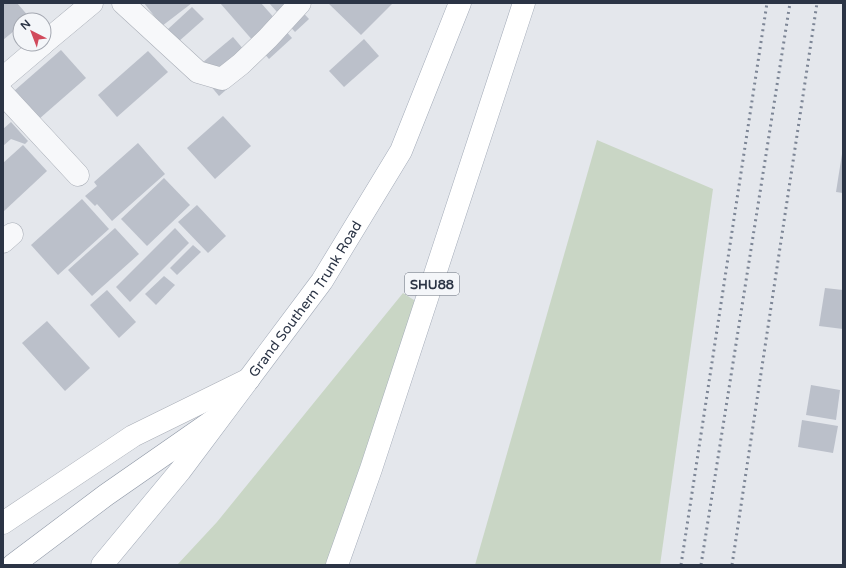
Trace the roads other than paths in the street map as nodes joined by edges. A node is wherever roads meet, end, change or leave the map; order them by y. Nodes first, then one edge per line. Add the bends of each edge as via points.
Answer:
1 (92, 3) edge
2 (123, 3) edge
3 (300, 3) edge
4 (460, 3) edge
5 (524, 3) edge
6 (52, 36) edge
7 (34, 52) edge
8 (3, 78) edge
9 (3, 94) edge
10 (78, 175) dead end
11 (249, 379) junction
12 (221, 416) junction
13 (3, 523) edge
14 (13, 565) edge
15 (102, 565) edge
16 (337, 565) edge

1 - 6 street
2 - 3 street via 198,72 222,79 268,38
4 - 11 main road, Grand Southern Trunk Road via 401,150 322,281
5 - 16 main road, SHU88 via 374,461
7 - 8 street
9 - 10 street
11 - 12 main road, Grand Southern Trunk Road
11 - 13 main road via 133,436
12 - 14 main road via 106,495
12 - 15 main road, Grand Southern Trunk Road via 180,471

